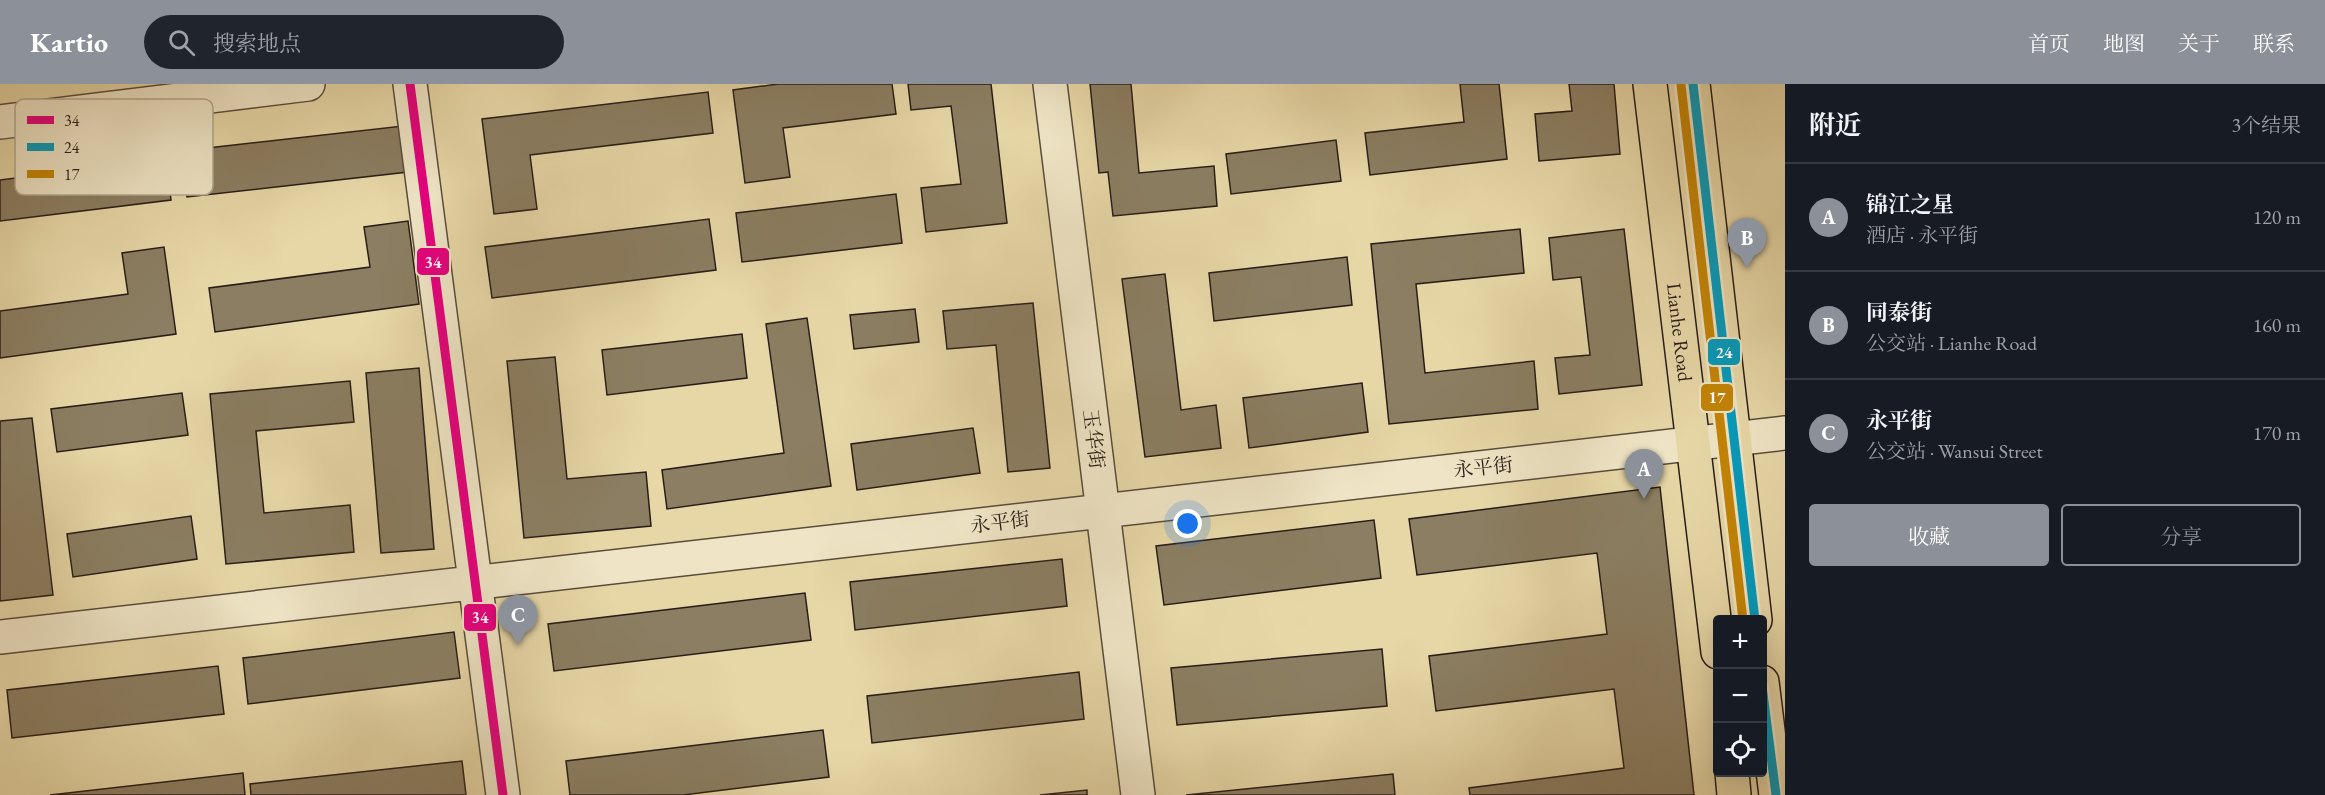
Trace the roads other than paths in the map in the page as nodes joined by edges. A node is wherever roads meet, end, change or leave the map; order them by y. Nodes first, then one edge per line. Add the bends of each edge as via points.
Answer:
1 (308, 84) edge
2 (410, 84) edge
3 (1050, 84) edge
4 (1650, 84) edge
5 (1693, 84) edge
6 (186, 99) edge
7 (15, 120) edge
8 (0, 122) edge
9 (1785, 433) edge
10 (1734, 439) junction
11 (1693, 443) junction
12 (1103, 510) junction
13 (475, 582) junction
14 (1714, 615) edge
15 (1754, 615) edge
16 (0, 636) edge
17 (1767, 722) edge
18 (1732, 777) edge
19 (503, 795) edge
20 (1138, 795) edge
21 (1734, 795) edge
22 (1776, 795) edge

1 - 6 street
2 - 13 street
3 - 12 street, 玉华街
4 - 11 main road, Lianhe Road
5 - 10 main road
7 - 8 street
9 - 10 street, 永平街
10 - 11 street, 永平街
10 - 15 main road
11 - 12 street, 永平街
11 - 14 main road, Lianhe Road
12 - 13 street, 永平街
12 - 20 street, 玉华街
13 - 16 street, 永平街
13 - 19 street
17 - 22 main road
18 - 21 main road

